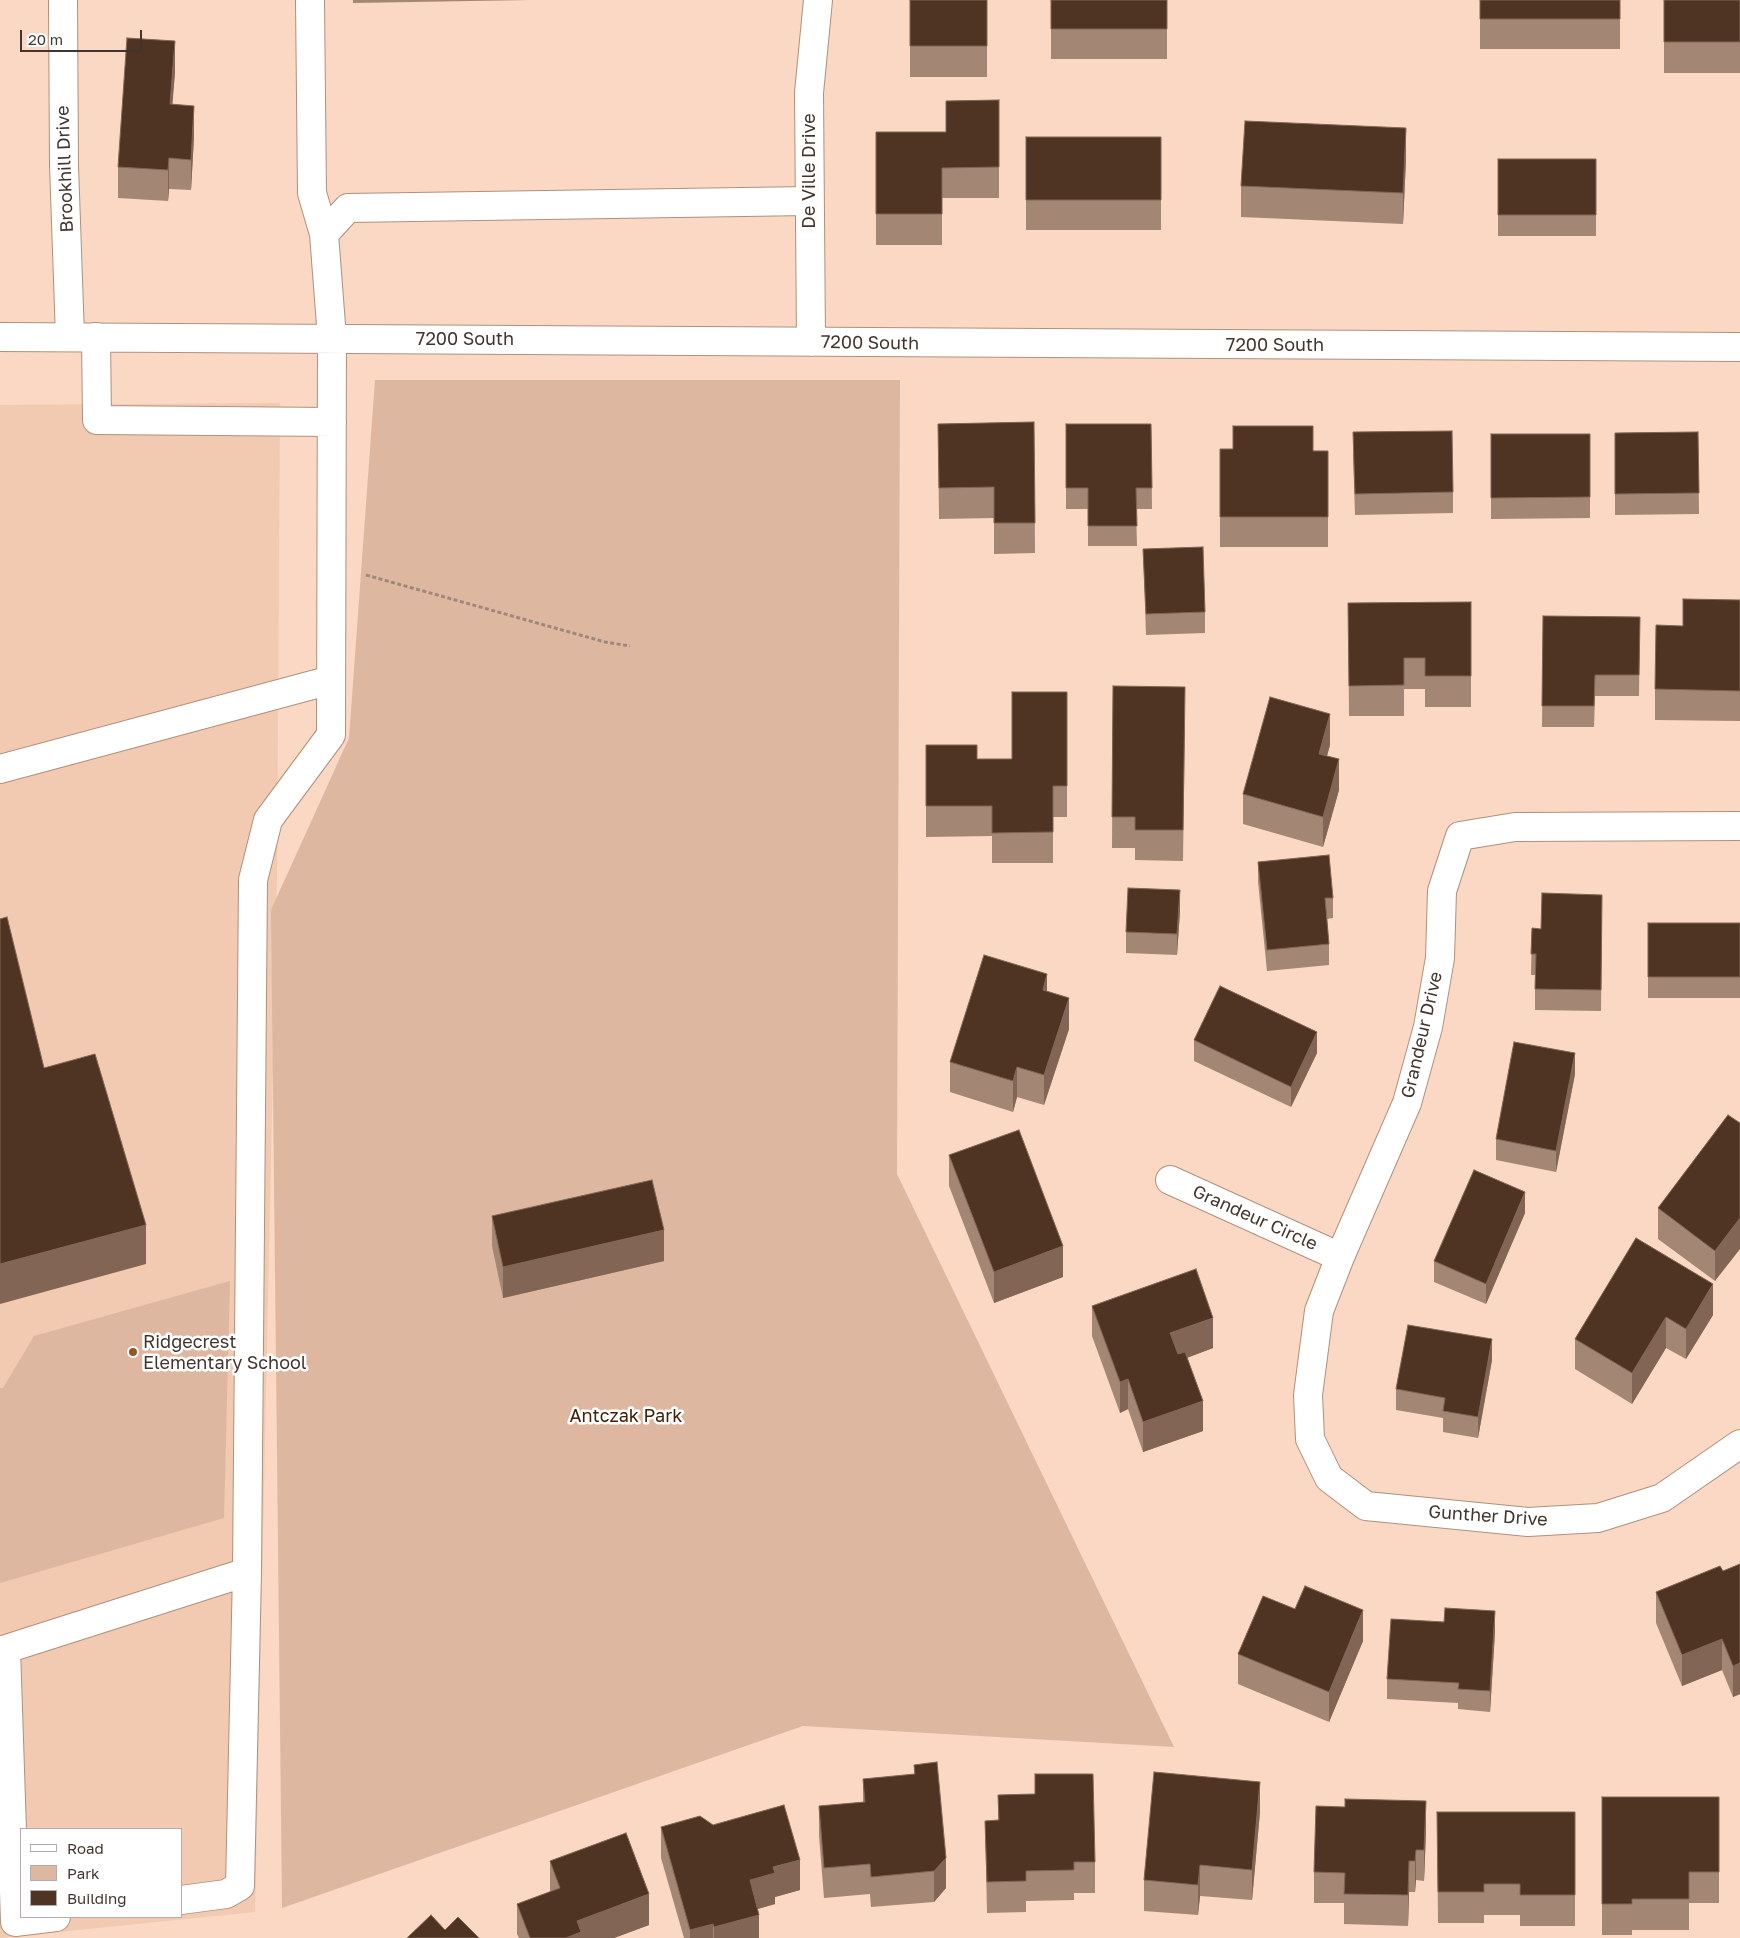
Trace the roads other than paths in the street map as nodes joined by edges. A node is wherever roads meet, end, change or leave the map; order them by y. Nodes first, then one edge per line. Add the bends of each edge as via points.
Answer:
1 (63, 0) edge
2 (310, 0) edge
3 (818, 0) edge
4 (809, 201) junction
5 (324, 234) junction
6 (0, 337) edge
7 (83, 337) junction
8 (332, 338) junction
9 (810, 342) junction
10 (1740, 347) edge
11 (332, 422) junction
12 (331, 680) junction
13 (0, 768) edge
14 (1740, 826) edge
15 (1170, 1180) dead end
16 (1340, 1257) junction
17 (1740, 1444) edge
18 (1366, 1506) joint
19 (247, 1572) junction
20 (182, 1900) edge
21 (48, 1918) edge

1 - 7 street, Brookhill Drive via 64,165
2 - 5 street via 312,193
3 - 4 street, De Ville Drive via 810,93
4 - 5 street via 348,208
4 - 9 street, De Ville Drive
5 - 8 street
6 - 7 street, 7200 South
7 - 8 street, 7200 South
7 - 11 street, Brookhill Drive via 97,420
8 - 9 street, 7200 South
8 - 11 street
9 - 10 street, 7200 South
11 - 12 street
12 - 13 street
12 - 19 street via 331,735 268,820 253,880
14 - 16 street, Grandeur Drive via 1515,827 1460,836 1442,891 1438,968 1428,1027 1407,1103
15 - 16 street, Grandeur Circle
16 - 18 street, Grandeur Drive via 1319,1310 1308,1394 1310,1438 1329,1478
17 - 18 street, Gunther Drive via 1662,1498 1598,1518 1528,1522
19 - 20 street via 240,1886 226,1894
19 - 21 street via 6,1648 15,1922

